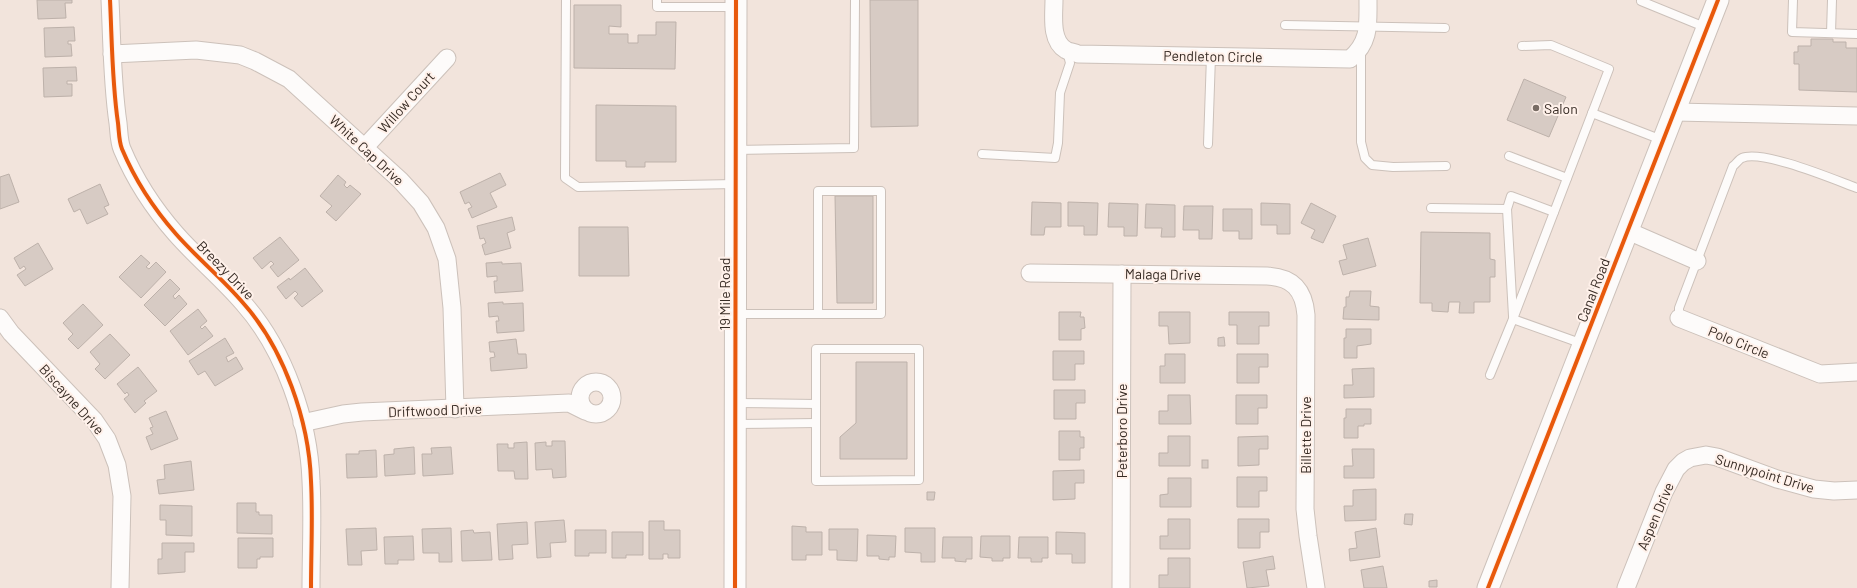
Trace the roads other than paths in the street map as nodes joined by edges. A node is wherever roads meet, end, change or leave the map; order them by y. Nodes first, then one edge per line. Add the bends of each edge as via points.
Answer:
1 (110, 0) edge
2 (566, 0) edge
3 (657, 0) edge
4 (856, 0) edge
5 (1054, 0) edge
6 (1368, 0) edge
7 (1718, 0) edge
8 (1793, 0) edge
9 (1832, 0) edge
10 (1641, 1) edge
11 (736, 4) edge
12 (1285, 25) dead end
13 (1367, 27) junction
14 (1445, 28) dead end
15 (1707, 28) junction
16 (1831, 33) junction
17 (1857, 34) edge
18 (1522, 46) dead end
19 (1361, 47) junction
20 (1067, 50) junction
21 (112, 54) junction
22 (1211, 56) junction
23 (447, 58) dead end
24 (1675, 112) junction
25 (1592, 113) junction
26 (1857, 116) edge
27 (1664, 141) junction
28 (1208, 144) dead end
29 (365, 147) junction
30 (735, 150) junction
31 (982, 154) dead end
32 (1509, 156) dead end
33 (1446, 166) dead end
34 (1567, 178) junction
35 (735, 184) junction
36 (1857, 188) edge
37 (1431, 208) dead end
38 (1507, 209) junction
39 (1554, 212) junction
40 (1628, 231) junction
41 (1697, 261) junction
42 (1030, 273) dead end
43 (1122, 274) junction
44 (1294, 285) joint
45 (735, 314) junction
46 (818, 314) junction
47 (0, 318) edge
48 (1679, 318) joint
49 (1513, 319) junction
50 (1584, 344) junction
51 (1857, 372) edge
52 (1490, 375) dead end
53 (581, 390) junction
54 (569, 403) junction
55 (735, 403) junction
56 (816, 404) junction
57 (455, 409) junction
58 (585, 410) junction
59 (302, 423) junction
60 (816, 423) junction
61 (735, 424) junction
62 (1697, 456) joint
63 (1857, 490) edge
64 (120, 588) edge
65 (311, 588) edge
66 (735, 588) edge
67 (1121, 588) edge
68 (1316, 588) edge
69 (1488, 588) edge
70 (1626, 588) edge

1 - 21 street, Breezy Drive
2 - 35 lane via 565,178 578,187
3 - 11 lane via 657,7
4 - 30 lane via 854,148
5 - 20 street via 1054,28 1057,40
6 - 13 street
7 - 15 street, Canal Road
8 - 16 lane via 1792,32
9 - 16 lane
10 - 15 lane
11 - 30 street, 19 Mile Road
12 - 13 lane
13 - 14 lane
13 - 19 street via 1366,38
15 - 24 street, Canal Road
16 - 17 lane
18 - 25 lane via 1551,45 1609,69
19 - 22 street, Pendleton Circle via 1350,59
19 - 33 lane via 1361,142 1365,158 1372,165
20 - 22 street, Pendleton Circle via 1078,54
20 - 31 lane via 1070,63 1060,92 1055,158
21 - 29 street, White Cap Drive via 196,50 240,55 289,79
21 - 59 street, Breezy Drive via 114,103 121,147 143,190 177,235 232,290 257,321 288,380
22 - 28 lane
23 - 29 street, Willow Court
24 - 26 street
24 - 27 street, Canal Road
25 - 27 lane
25 - 34 lane
27 - 40 street, Canal Road
29 - 57 street, White Cap Drive via 421,203 436,228 447,260 452,308
30 - 35 street, 19 Mile Road
32 - 34 lane
34 - 39 lane
35 - 45 street, 19 Mile Road
36 - 41 lane, Polo Circle via 1786,162 1761,157 1743,158 1733,166
37 - 38 lane
38 - 39 lane via 1511,196
38 - 49 lane
39 - 49 lane
40 - 41 street
40 - 50 street, Canal Road
41 - 48 lane, Polo Circle via 1679,308
42 - 43 street, Malaga Drive
43 - 44 street, Malaga Drive via 1276,276
43 - 67 street, Peterboro Drive
44 - 68 street, Billette Drive via 1303,297 1306,310 1305,509
45 - 46 lane
45 - 55 street, 19 Mile Road
46 - 46 lane via 881,314 881,191 818,191
47 - 64 street, Biscayne Drive via 94,420 107,439 121,482
48 - 51 street, Polo Circle via 1820,374
49 - 50 lane
49 - 52 lane
50 - 69 street, Canal Road
53 - 54 street, Driftwood Drive
53 - 58 street via 579,401
53 - 58 street, Driftwood Drive via 594,381 605,384 611,393 611,403 605,412 594,415
54 - 57 street, Driftwood Drive
54 - 58 street, Driftwood Drive
55 - 56 lane
55 - 61 street, 19 Mile Road
56 - 60 lane
56 - 60 lane via 816,349 919,349 920,480 816,481
57 - 59 street, Driftwood Drive via 343,414
59 - 65 street, Breezy Drive via 311,480
60 - 61 lane
61 - 66 street, 19 Mile Road
62 - 63 street, Sunnypoint Drive via 1717,457 1777,479 1814,489
62 - 70 street, Aspen Drive via 1683,462 1671,478 1642,543

